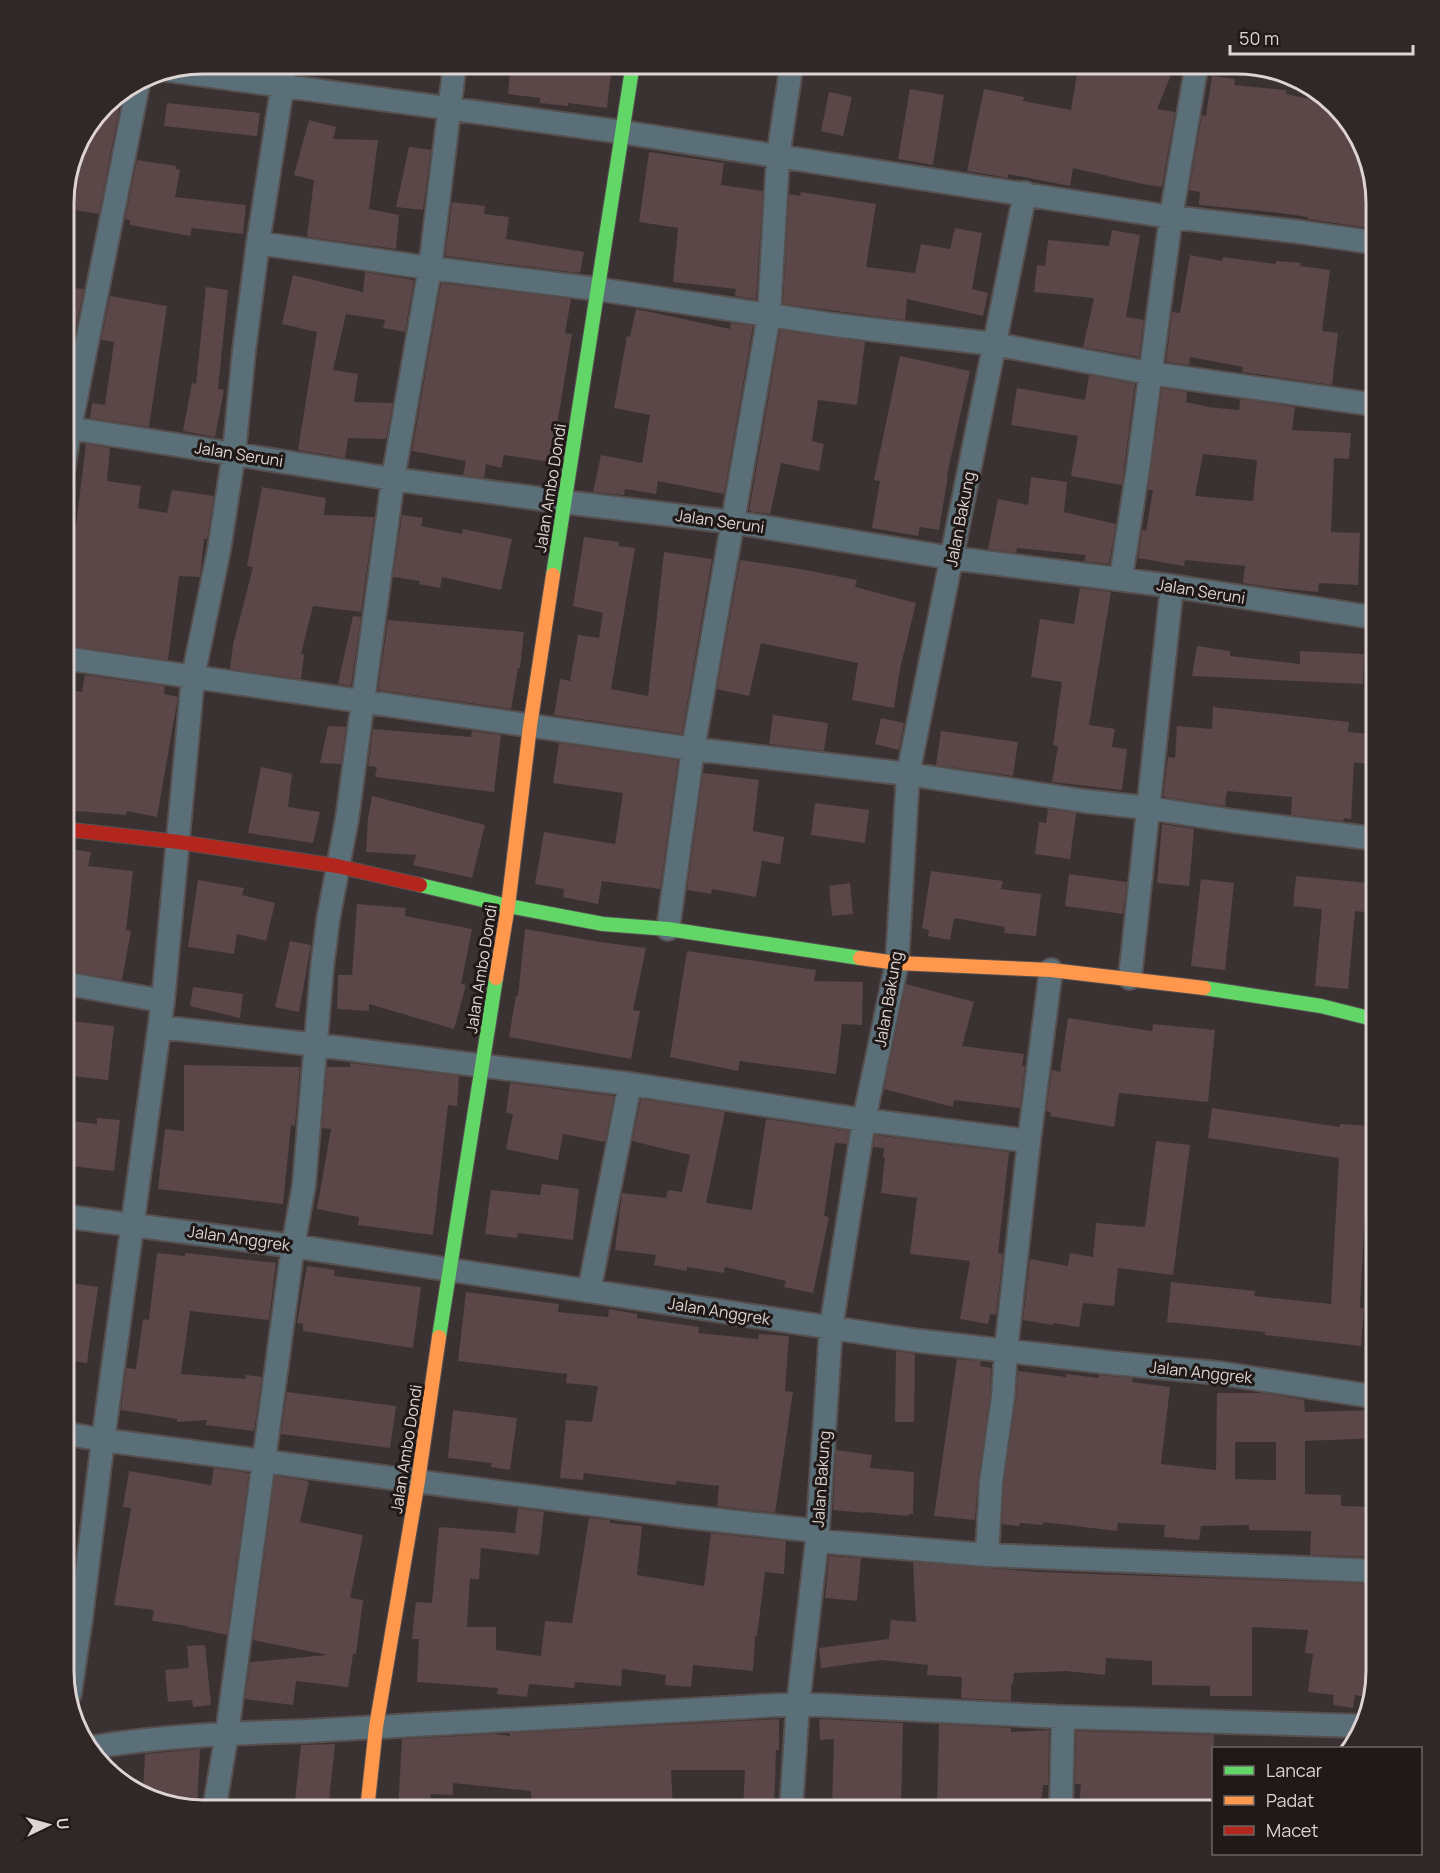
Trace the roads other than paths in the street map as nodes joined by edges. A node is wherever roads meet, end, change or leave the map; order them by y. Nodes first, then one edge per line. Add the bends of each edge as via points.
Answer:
1 (285, 73) edge
2 (454, 73) edge
3 (631, 73) edge
4 (195, 74) edge
5 (790, 74) edge
6 (1195, 74) edge
7 (283, 86) junction
8 (137, 92) edge
9 (449, 110) junction
10 (622, 132) junction
11 (778, 156) junction
12 (1025, 193) junction
13 (1171, 217) junction
14 (1366, 241) edge
15 (258, 243) junction
16 (430, 268) junction
17 (597, 289) junction
18 (769, 315) junction
19 (994, 344) junction
20 (1149, 373) junction
21 (74, 394) edge
22 (1366, 403) edge
23 (74, 428) edge
24 (234, 453) junction
25 (393, 479) junction
26 (564, 502) junction
27 (732, 522) junction
28 (952, 558) junction
29 (1120, 578) junction
30 (1172, 586) junction
31 (1366, 616) edge
32 (74, 660) edge
33 (193, 677) junction
34 (363, 700) junction
35 (530, 726) junction
36 (693, 749) junction
37 (908, 774) junction
38 (1149, 808) junction
39 (74, 830) edge
40 (1366, 838) edge
41 (179, 842) junction
42 (337, 866) junction
43 (508, 906) junction
44 (668, 929) junction
45 (897, 963) junction
46 (1051, 970) junction
47 (1130, 978) junction
48 (73, 986) edge
49 (163, 1000) junction
50 (1366, 1017) edge
51 (160, 1027) junction
52 (317, 1045) junction
53 (483, 1065) junction
54 (630, 1084) junction
55 (864, 1120) junction
56 (1029, 1141) junction
57 (73, 1217) edge
58 (134, 1225) junction
59 (293, 1246) junction
60 (449, 1269) junction
61 (589, 1291) junction
62 (831, 1328) junction
63 (1006, 1350) junction
64 (1366, 1395) edge
65 (73, 1435) edge
66 (103, 1440) junction
67 (264, 1460) junction
68 (418, 1481) junction
69 (817, 1536) junction
70 (987, 1555) junction
71 (1366, 1571) edge
72 (73, 1612) edge
73 (798, 1704) junction
74 (1063, 1717) junction
75 (1354, 1726) edge
76 (376, 1727) junction
77 (226, 1733) junction
78 (98, 1746) edge
79 (216, 1800) edge
80 (368, 1800) edge
81 (792, 1800) edge
82 (1061, 1800) edge

1 - 7 street
2 - 9 street
3 - 10 street, Jalan Ambo Dondi
4 - 7 street
5 - 11 street
6 - 13 street
7 - 9 street
7 - 15 street
8 - 21 street
9 - 10 street
9 - 16 street
10 - 11 street
10 - 17 street, Jalan Ambo Dondi
11 - 12 street
11 - 18 street
12 - 13 street
12 - 19 street, Jalan Bakung
13 - 14 street
13 - 20 street
15 - 16 street
15 - 24 street
16 - 17 street
16 - 25 street
17 - 18 street
17 - 26 street, Jalan Ambo Dondi
18 - 19 street
18 - 27 street
19 - 20 street
19 - 28 street, Jalan Bakung
20 - 22 street
20 - 29 street
23 - 24 street, Jalan Seruni
24 - 25 street, Jalan Seruni
24 - 33 street
25 - 26 street, Jalan Seruni
25 - 34 street
26 - 27 street, Jalan Seruni
26 - 35 street, Jalan Ambo Dondi
27 - 28 street, Jalan Seruni
27 - 36 street
28 - 29 street, Jalan Seruni
28 - 37 street, Jalan Bakung
29 - 30 street, Jalan Seruni
30 - 31 street, Jalan Seruni
30 - 38 street
32 - 33 street
33 - 34 street
33 - 41 street
34 - 35 street
34 - 42 street
35 - 36 street
35 - 43 street, Jalan Ambo Dondi
36 - 37 street
36 - 44 street
37 - 38 street
37 - 45 street, Jalan Bakung
38 - 40 street
38 - 47 street
39 - 41 street
41 - 42 street
41 - 49 street
42 - 43 street
42 - 52 street via 322,968
43 - 44 street via 603,924
43 - 53 street, Jalan Ambo Dondi
44 - 45 street
45 - 46 street
45 - 55 street, Jalan Bakung
46 - 47 street
46 - 56 street
47 - 50 street via 1246,993
48 - 49 street
49 - 51 street
51 - 52 street
51 - 58 street
52 - 53 street
52 - 59 street via 304,1185
53 - 54 street
53 - 60 street, Jalan Ambo Dondi
54 - 55 street
54 - 61 street
55 - 56 street
55 - 62 street, Jalan Bakung
56 - 63 street
57 - 58 street, Jalan Anggrek
58 - 59 street, Jalan Anggrek
58 - 66 street
59 - 60 street, Jalan Anggrek
59 - 67 street
60 - 61 street, Jalan Anggrek
60 - 68 street, Jalan Ambo Dondi
61 - 62 street, Jalan Anggrek
62 - 63 street, Jalan Anggrek
62 - 69 street, Jalan Bakung
63 - 64 street, Jalan Anggrek via 1219,1373
63 - 70 street
65 - 66 street
66 - 67 street
66 - 72 street
67 - 68 street
67 - 77 street
68 - 69 street
68 - 76 street, Jalan Ambo Dondi
69 - 70 street
69 - 73 street, Jalan Bakung
70 - 71 street
73 - 74 street
73 - 76 street
73 - 81 street, Jalan Bakung
74 - 75 street
74 - 82 street
76 - 77 street
76 - 80 street, Jalan Ambo Dondi
77 - 78 street via 136,1739
77 - 79 street

